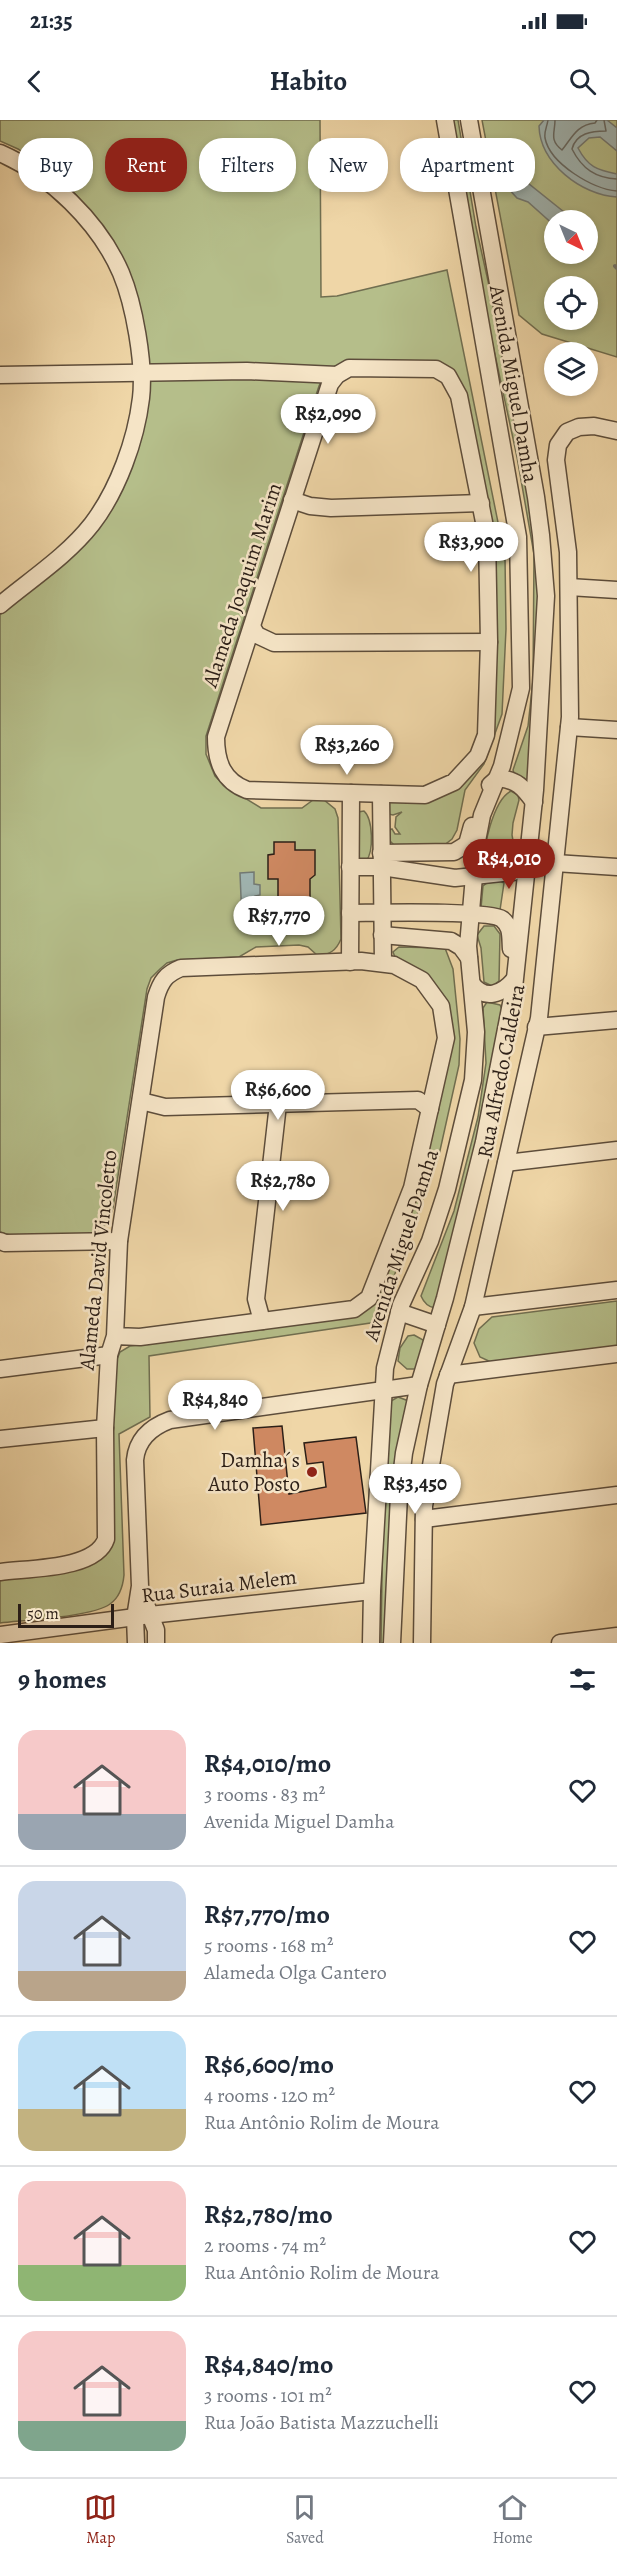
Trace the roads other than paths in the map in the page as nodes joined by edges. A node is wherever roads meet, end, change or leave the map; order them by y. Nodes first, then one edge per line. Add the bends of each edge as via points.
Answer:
1 (445, 120) edge
2 (469, 120) edge
3 (0, 153) edge
4 (140, 373) junction
5 (0, 375) edge
6 (337, 375) junction
7 (617, 431) edge
8 (292, 500) junction
9 (481, 503) junction
10 (569, 587) junction
11 (617, 590) edge
12 (0, 605) edge
13 (252, 627) junction
14 (489, 642) junction
15 (569, 728) junction
16 (617, 730) edge
17 (498, 778) junction
18 (351, 793) junction
19 (381, 794) junction
20 (534, 802) junction
21 (382, 860) junction
22 (555, 863) junction
23 (528, 865) junction
24 (350, 867) junction
25 (617, 867) edge
26 (474, 877) junction
27 (350, 913) junction
28 (382, 913) junction
29 (470, 914) junction
30 (382, 936) junction
31 (469, 958) junction
32 (350, 962) junction
33 (388, 964) junction
34 (514, 978) junction
35 (472, 984) junction
36 (617, 1020) edge
37 (536, 1028) junction
38 (141, 1101) junction
39 (278, 1104) junction
40 (430, 1109) junction
41 (617, 1150) edge
42 (506, 1163) junction
43 (0, 1241) edge
44 (119, 1241) junction
45 (617, 1290) edge
46 (473, 1307) junction
47 (399, 1312) junction
48 (262, 1321) junction
49 (437, 1325) junction
50 (115, 1336) junction
51 (617, 1354) edge
52 (109, 1355) junction
53 (0, 1369) edge
54 (448, 1374) junction
55 (419, 1384) junction
56 (383, 1391) junction
57 (105, 1428) junction
58 (0, 1439) edge
59 (617, 1495) edge
60 (424, 1519) junction
61 (0, 1572) edge
62 (372, 1591) junction
63 (143, 1616) junction
64 (0, 1635) edge
65 (617, 1636) edge
66 (136, 1643) edge
67 (156, 1643) edge
68 (371, 1643) edge
69 (392, 1643) edge
70 (422, 1643) edge
71 (560, 1643) edge

1 - 17 street, Avenida Miguel Damha via 518,537 521,688
2 - 20 street, Avenida Miguel Damha via 543,555 546,596
3 - 4 street via 48,183 96,229 121,273 139,347
4 - 5 street
4 - 6 street via 247,371
4 - 12 street via 141,397 130,445 113,490 92,523 70,547
6 - 8 street, Alameda Joaquim Marim via 330,384
6 - 9 street via 349,368 436,369 448,376 459,396
7 - 10 street, Rua Alfredo Caldeira via 579,427 567,432 558,445 556,460
8 - 9 street via 331,508
8 - 13 street, Alameda Joaquim Marim
9 - 14 street via 487,537
10 - 11 street
10 - 15 street, Rua Alfredo Caldeira
13 - 14 street via 257,635 274,644
13 - 18 street, Alameda Joaquim Marim via 216,737 216,752 225,775 247,790
14 - 19 street via 486,735 478,756 454,782 425,795
15 - 16 street
15 - 22 street, Rua Alfredo Caldeira
17 - 20 street via 519,783
17 - 21 street via 481,794 467,844 462,848 443,854
17 - 26 street, Avenida Miguel Damha via 482,815
18 - 19 street
18 - 24 street
19 - 21 street
20 - 23 street, Avenida Miguel Damha
21 - 24 street
21 - 26 street via 444,878
21 - 28 street
22 - 25 street
22 - 37 street, Rua Alfredo Caldeira
23 - 26 street via 513,872
23 - 34 street, Avenida Miguel Damha
24 - 27 street
26 - 29 street, Avenida Miguel Damha
27 - 28 street
27 - 32 street
28 - 29 street
28 - 30 street
29 - 31 street, Avenida Miguel Damha
29 - 34 street via 495,916 508,925
30 - 31 street via 446,939 461,947
30 - 33 street
31 - 35 street, Avenida Miguel Damha
32 - 33 street
32 - 38 street, Alameda David Vincoletto via 193,967 169,972 156,997
33 - 40 street via 422,980 441,1006 446,1038
34 - 35 street via 508,987 493,994 482,994
34 - 49 street, Avenida Miguel Damha via 484,1142
35 - 47 street, Avenida Miguel Damha via 476,1032 473,1080 441,1208
36 - 37 street
37 - 42 street, Rua Alfredo Caldeira
38 - 39 street via 165,1107
38 - 44 street, Alameda David Vincoletto
39 - 40 street via 418,1100
39 - 48 street via 256,1299
40 - 48 street via 412,1188 363,1305
41 - 42 street
42 - 46 street, Rua Alfredo Caldeira
43 - 44 street
44 - 50 street, Alameda David Vincoletto
45 - 46 street
46 - 54 street, Rua Alfredo Caldeira
47 - 49 street
47 - 56 street, Avenida Miguel Damha
48 - 50 street via 140,1337
49 - 55 street, Avenida Miguel Damha
50 - 52 street, Alameda David Vincoletto
51 - 54 street
52 - 53 street
52 - 57 street, Alameda David Vincoletto
54 - 60 street, Rua Alfredo Caldeira
55 - 56 street
55 - 69 street, Avenida Miguel Damha via 399,1495
56 - 62 street, Avenida Miguel Damha
56 - 63 street via 170,1420 153,1428 141,1440 135,1460
57 - 58 street
57 - 61 street, Alameda David Vincoletto via 104,1547 74,1563
59 - 60 street
60 - 70 street, Rua Alfredo Caldeira
62 - 63 street, Rua Suraia Melem
62 - 68 street, Avenida Miguel Damha
63 - 64 street, Rua Suraia Melem
63 - 66 street
63 - 67 street via 156,1629
65 - 71 street

